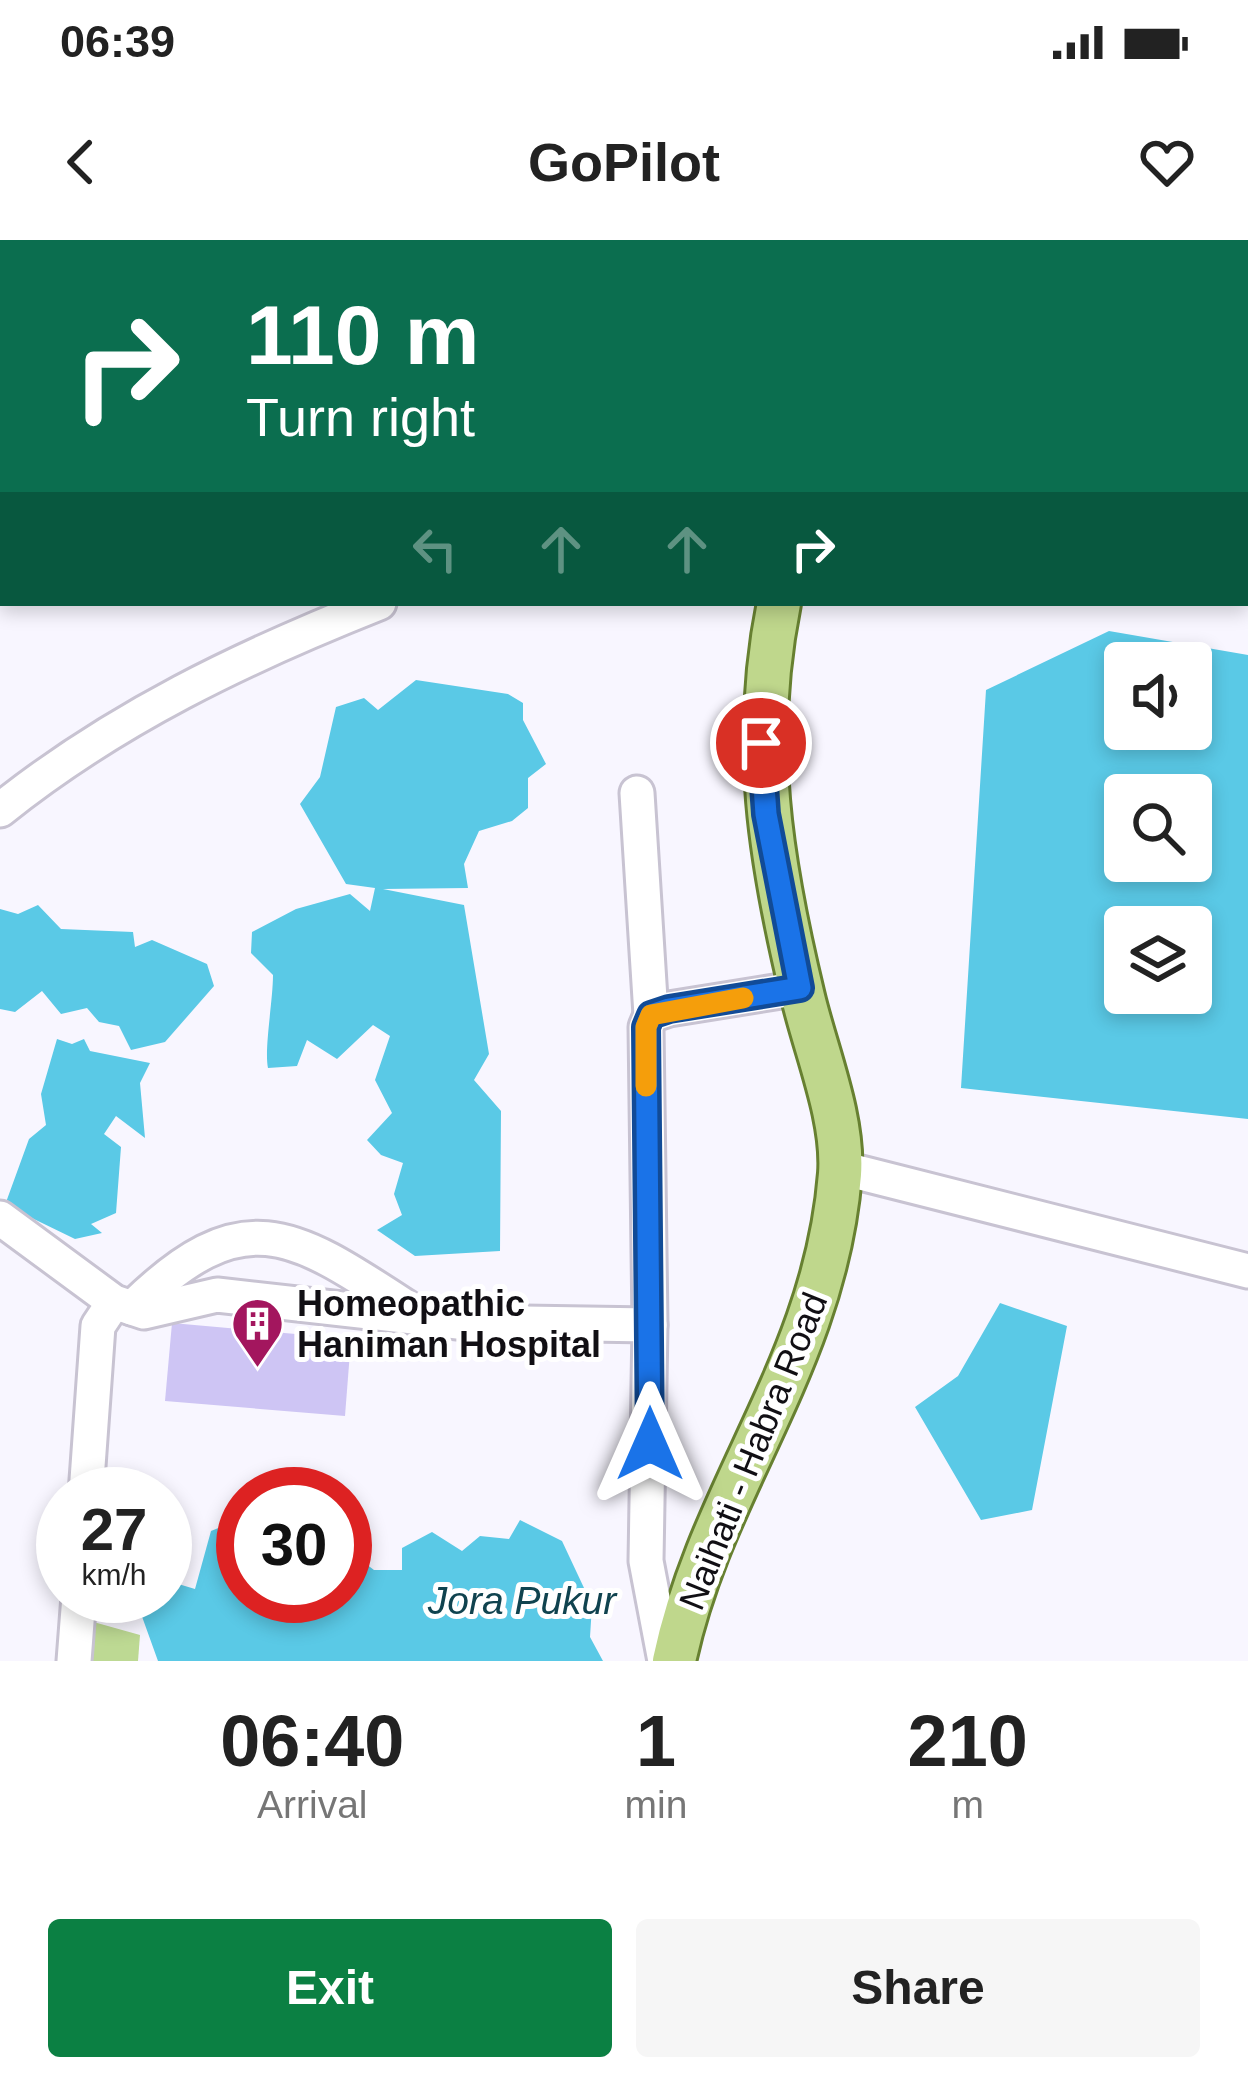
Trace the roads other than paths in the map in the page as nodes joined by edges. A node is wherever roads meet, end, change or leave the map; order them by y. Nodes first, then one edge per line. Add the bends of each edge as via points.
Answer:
1 (373, 606) edge
2 (779, 606) edge
3 (637, 793) dead end
4 (0, 810) edge
5 (800, 988) junction
6 (651, 1015) junction
7 (841, 1168) junction
8 (0, 1218) edge
9 (1248, 1271) edge
10 (123, 1305) junction
11 (417, 1314) junction
12 (650, 1324) junction
13 (88, 1467) edge
14 (77, 1623) edge
15 (74, 1661) edge
16 (664, 1661) edge
17 (674, 1661) edge

1 - 4 street via 178,692 68,756
2 - 5 main road, Naihati - Habra Road via 761,743 766,814
3 - 6 street
5 - 6 street
5 - 7 main road, Naihati - Habra Road
6 - 12 street
7 - 9 street
7 - 17 main road, Naihati - Habra Road via 818,1305 706,1556
8 - 10 street
10 - 11 street via 156,1311 217,1294
10 - 11 street via 207,1247 262,1234 338,1262
10 - 13 street via 98,1326
11 - 12 street via 458,1322
12 - 16 street via 646,1561
14 - 15 street

